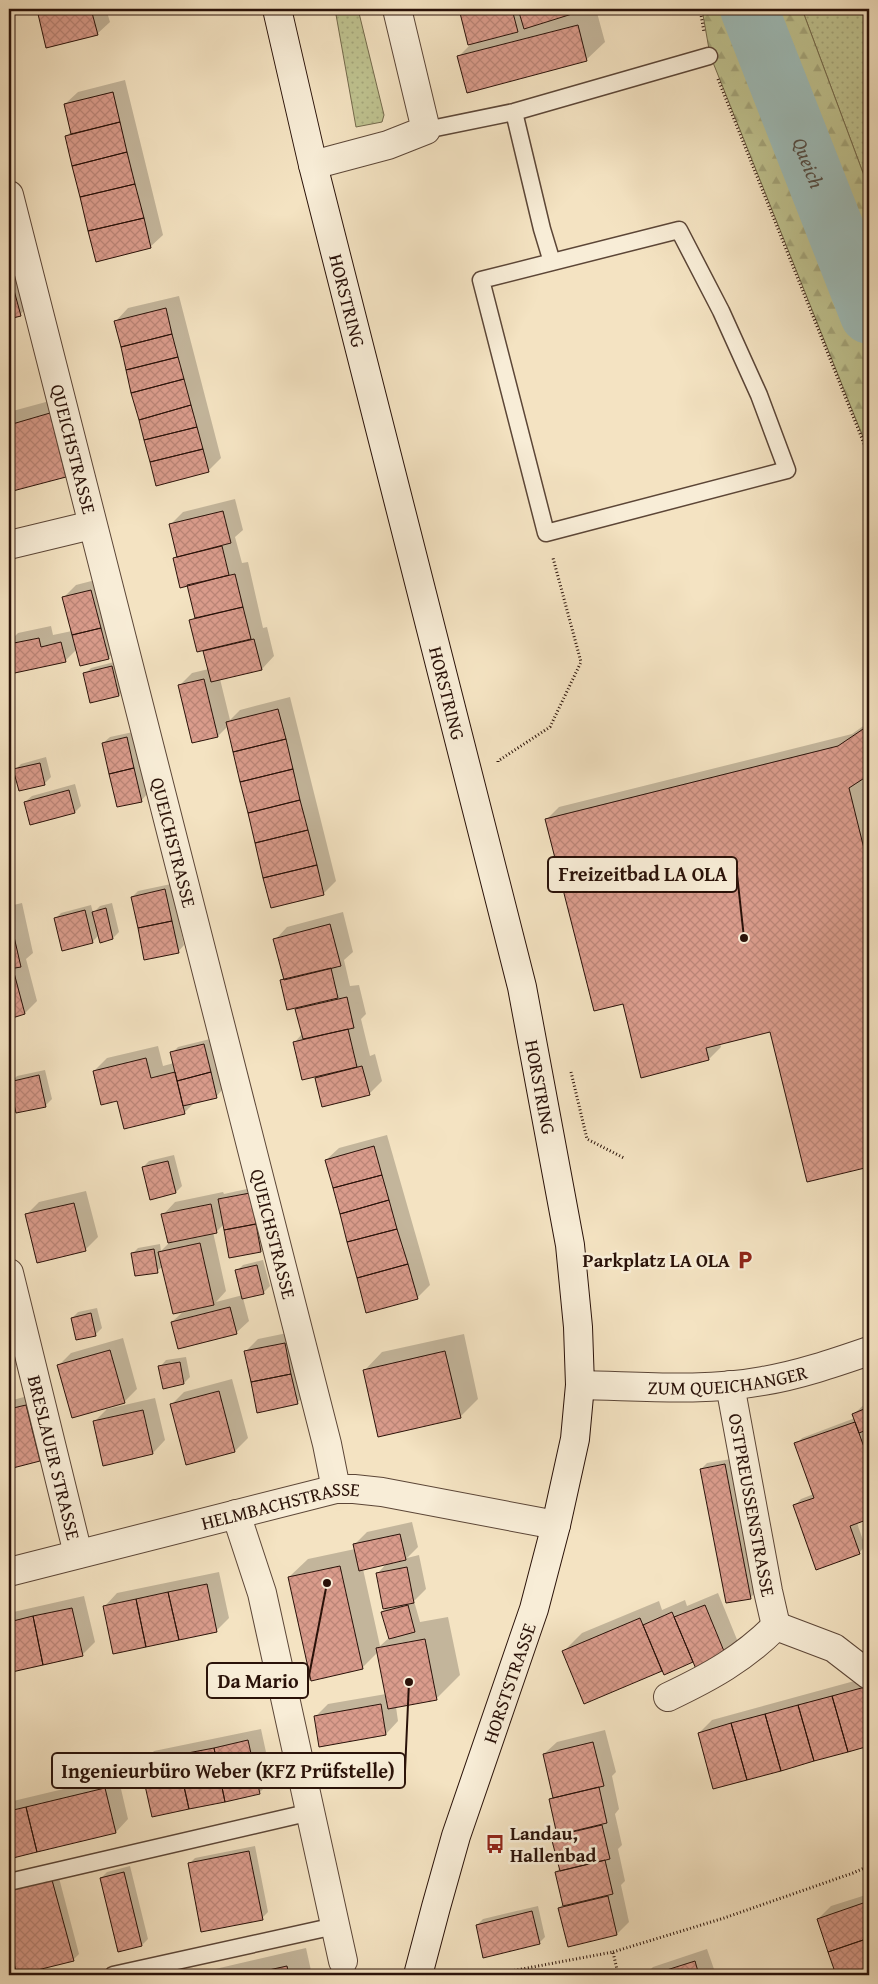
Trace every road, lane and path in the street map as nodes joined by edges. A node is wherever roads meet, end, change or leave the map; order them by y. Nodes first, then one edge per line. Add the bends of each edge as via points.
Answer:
1 (277, 9) edge
2 (397, 9) edge
3 (709, 56) joint
4 (514, 112) junction
5 (426, 130) junction
6 (313, 165) junction
7 (9, 195) edge
8 (552, 262) junction
9 (869, 456) edge
10 (92, 525) junction
11 (546, 533) junction
12 (9, 545) edge
13 (500, 770) dead end
14 (571, 1071) dead end
15 (624, 1158) dead end
16 (9, 1273) edge
17 (869, 1351) edge
18 (580, 1385) junction
19 (730, 1385) junction
20 (336, 1489) junction
21 (236, 1514) junction
22 (556, 1525) junction
23 (78, 1554) junction
24 (9, 1572) edge
25 (776, 1626) junction
26 (869, 1675) edge
27 (668, 1698) dead end
28 (311, 1812) junction
29 (869, 1866) edge
30 (9, 1882) edge
31 (335, 1926) junction
32 (613, 1952) junction
33 (343, 1961) dead end
34 (618, 1974) dead end
35 (113, 1975) edge
36 (418, 1975) edge
37 (490, 1975) edge

1 - 6 street, HORSTRING
2 - 5 street
3 - 4 lane
3 - 9 path
4 - 5 lane
4 - 8 lane
5 - 6 street
6 - 18 street, HORSTRING via 522,987 570,1245
7 - 10 street, QUEICHSTRASSE
8 - 11 lane via 481,280
8 - 11 lane via 679,230 759,395 787,470
10 - 12 street
10 - 20 street, QUEICHSTRASSE
11 - 13 path via 581,662 550,727 498,760
14 - 15 path via 587,1139
16 - 23 street, BRESLAUER STRASSE
17 - 19 street, ZUM QUEICHANGER via 793,1375
18 - 19 street, ZUM QUEICHANGER
18 - 22 street, HORSTSTRASSE via 574,1439
19 - 25 street, OSTPREUSSENSTRASSE
20 - 21 street, HELMBACHSTRASSE
20 - 22 street, HELMBACHSTRASSE via 382,1492
21 - 23 street, HELMBACHSTRASSE
21 - 28 street via 262,1593
22 - 36 street, HORSTSTRASSE via 534,1609 456,1836
23 - 24 street, HELMBACHSTRASSE
25 - 26 street via 834,1648
25 - 27 street via 737,1660
28 - 30 lane
28 - 31 street
29 - 32 path via 724,1918
31 - 33 street
31 - 35 lane
32 - 34 path
32 - 37 path

